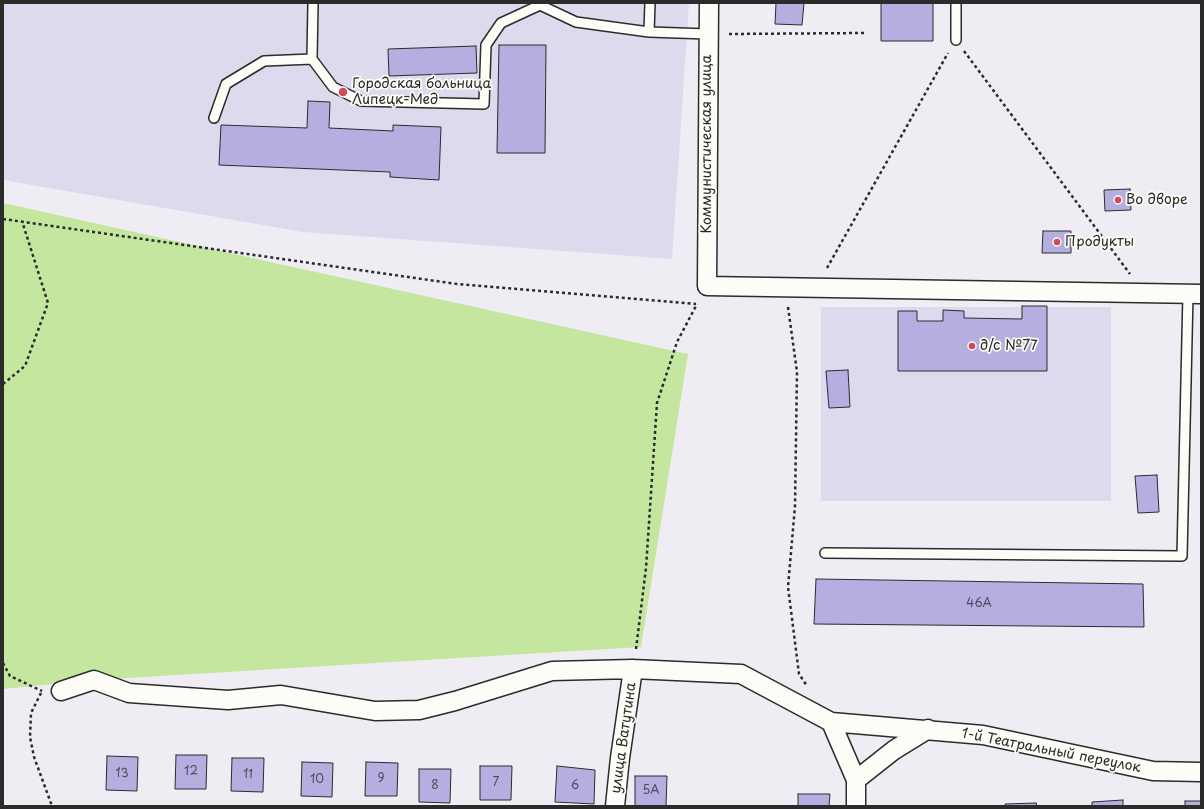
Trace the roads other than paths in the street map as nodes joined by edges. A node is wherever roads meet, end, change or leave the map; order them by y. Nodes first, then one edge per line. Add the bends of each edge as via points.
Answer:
1 (313, 3) edge
2 (650, 3) edge
3 (709, 3) edge
4 (956, 3) edge
5 (540, 4) edge
6 (649, 32) junction
7 (708, 34) junction
8 (956, 40) road end
9 (312, 60) junction
10 (214, 118) dead end
11 (1194, 294) edge
12 (824, 553) dead end
13 (633, 669) junction
14 (61, 691) road end
15 (831, 722) junction
16 (928, 729) junction
17 (1201, 772) edge
18 (856, 780) junction
19 (615, 806) edge
20 (856, 806) edge

1 - 9 lane
2 - 6 lane
3 - 7 street, Коммунистическая улица
4 - 8 lane
5 - 6 lane via 576,22
5 - 9 lane via 502,23 486,45 484,104 361,101 333,87
6 - 7 lane
7 - 11 street, Коммунистическая улица via 707,286
9 - 10 lane via 264,61 226,84
11 - 12 lane via 1182,556
13 - 14 street, 1-й Театральный переулок via 552,671 455,701 412,710 376,711 282,695 228,700 129,693 94,680
13 - 15 street, 1-й Театральный переулок via 741,674
13 - 19 street, улица Ватутина
15 - 16 street, 1-й Театральный переулок
15 - 18 street
16 - 17 street, 1-й Театральный переулок via 983,734 1154,771
16 - 18 street via 894,750
18 - 20 street

